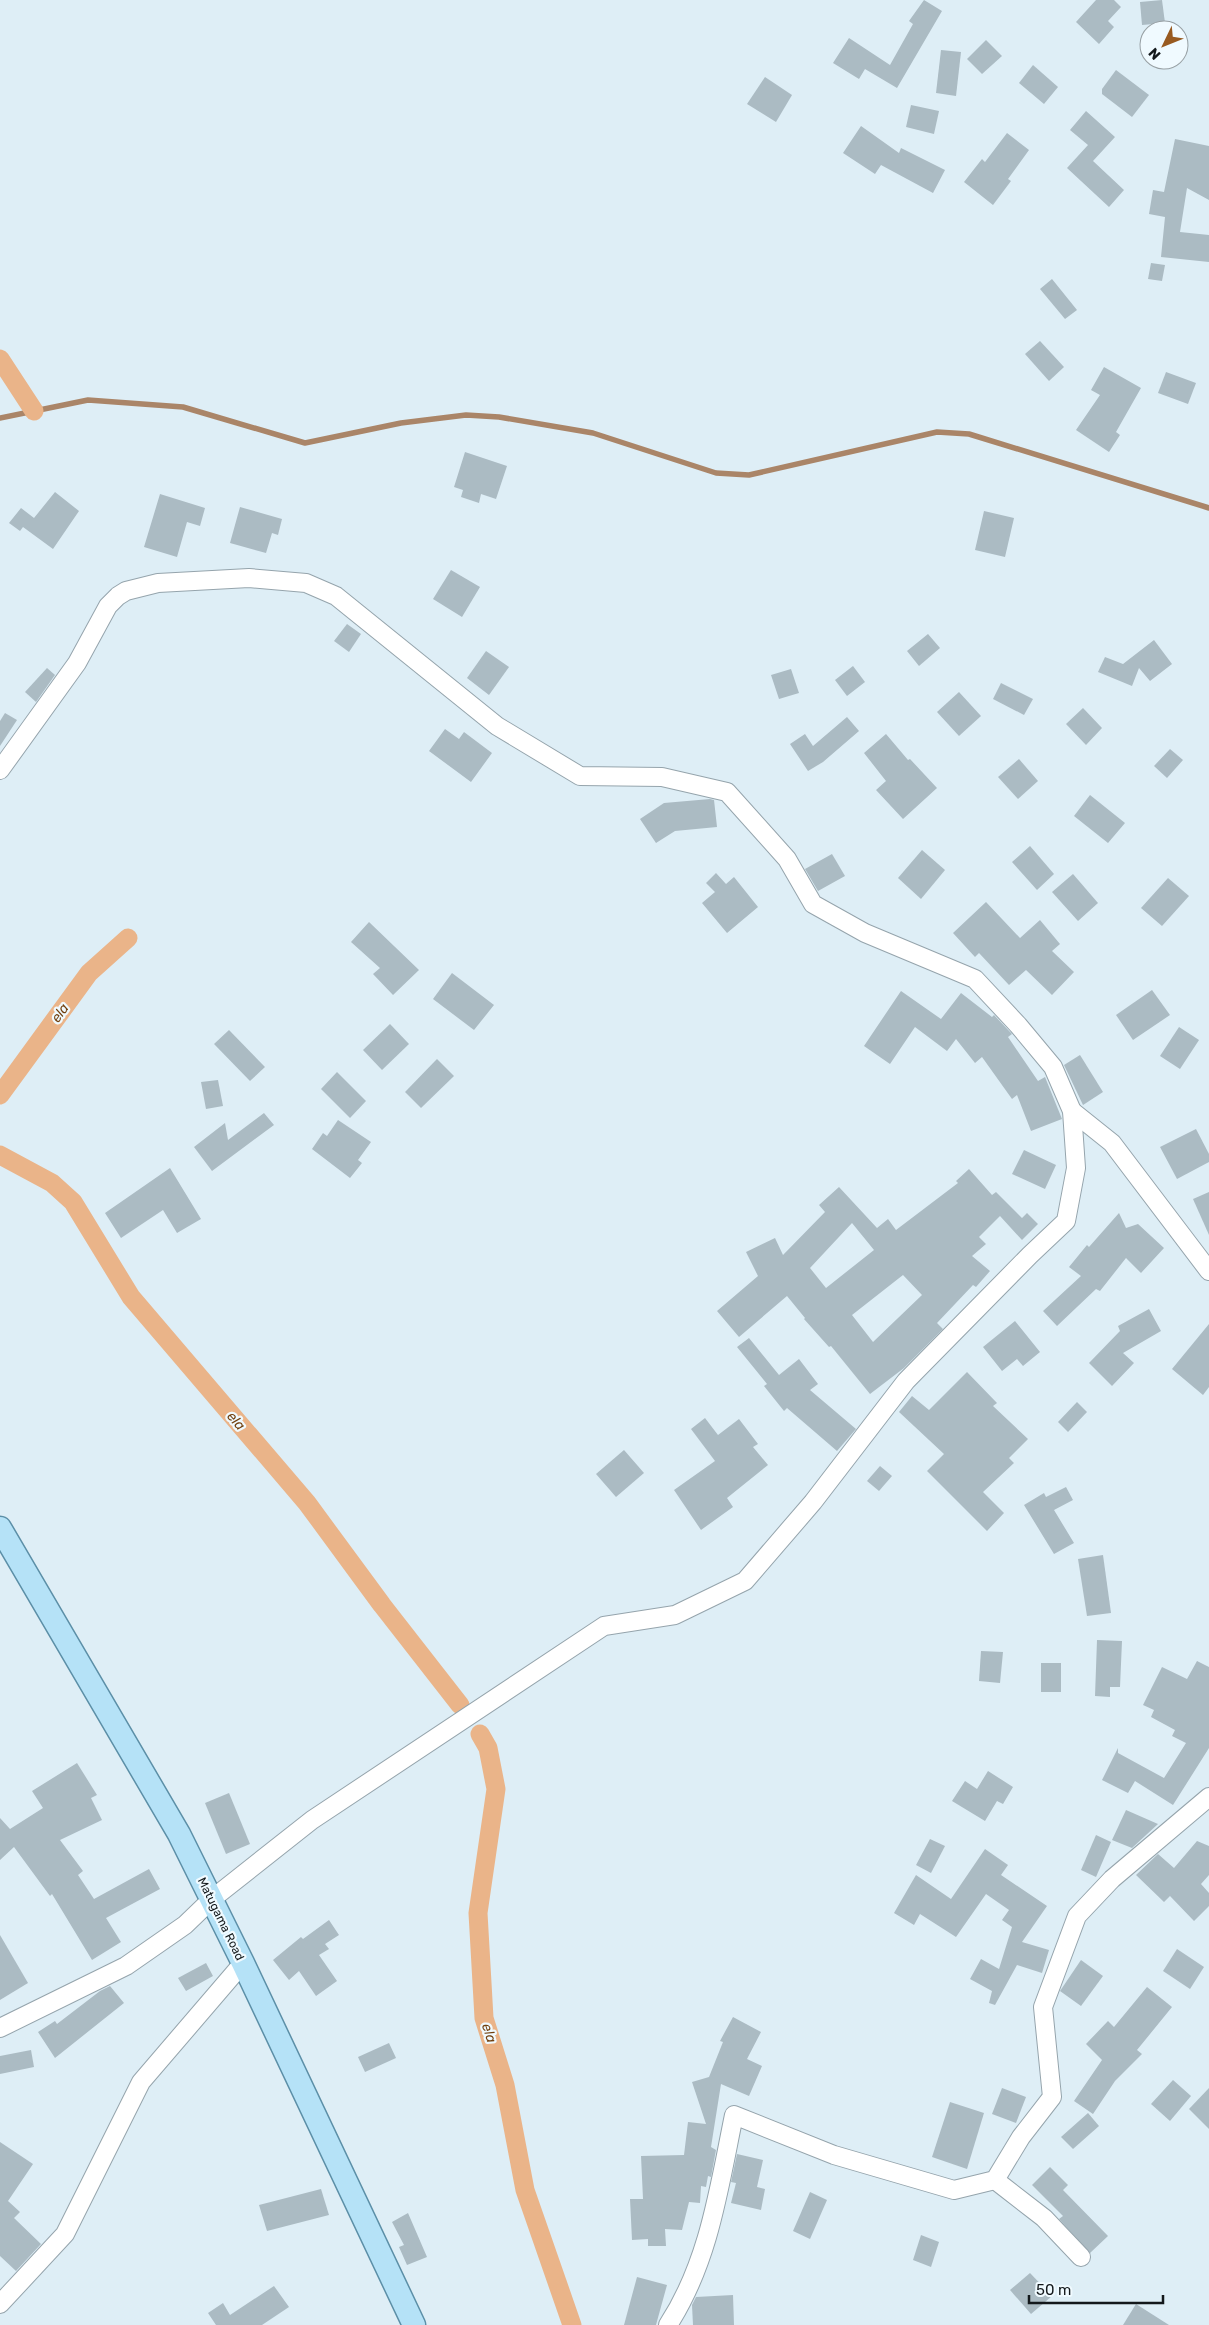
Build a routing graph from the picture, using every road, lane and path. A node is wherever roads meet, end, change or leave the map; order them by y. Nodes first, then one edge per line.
1 (0, 770) edge
2 (1072, 1111) junction
3 (1209, 1271) edge
4 (0, 1528) edge
5 (1209, 1797) edge
6 (212, 1899) junction
7 (243, 1963) junction
8 (0, 2028) edge
9 (995, 2180) junction
10 (1081, 2257) dead end
11 (0, 2304) edge
12 (414, 2325) edge
13 (668, 2325) edge

1 - 2 street
2 - 3 street
2 - 6 street
4 - 6 main road, Matugama Road
5 - 9 street
6 - 7 main road, Matugama Road
6 - 8 street
7 - 11 street
7 - 12 main road, Matugama Road
9 - 10 street
9 - 13 street

